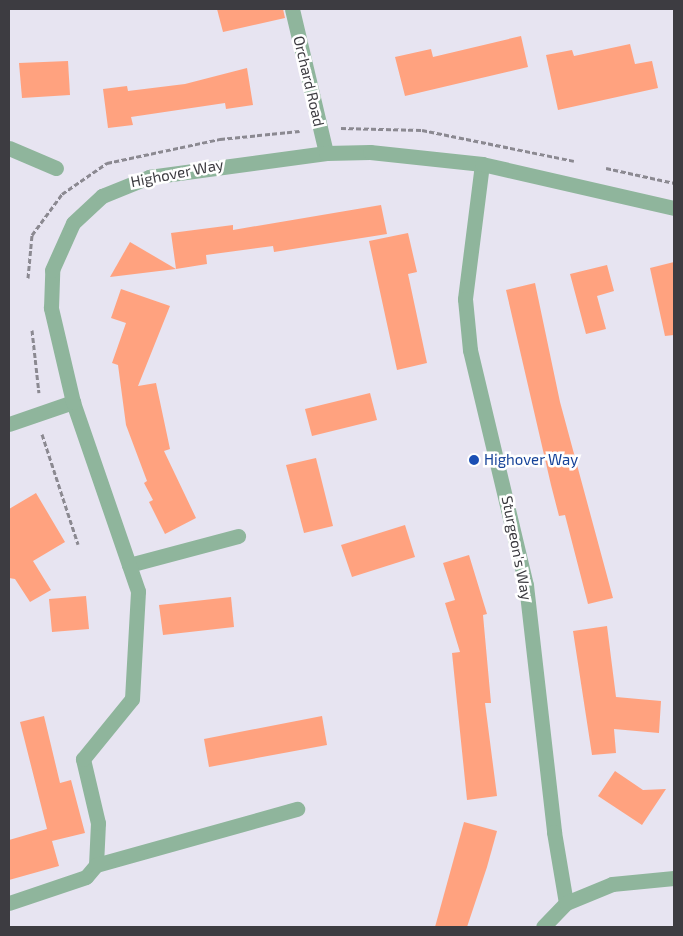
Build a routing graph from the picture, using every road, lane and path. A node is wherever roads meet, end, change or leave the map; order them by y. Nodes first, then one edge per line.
1 (292, 9) edge
2 (321, 130) junction
3 (9, 148) edge
4 (326, 153) junction
5 (578, 162) dead end
6 (482, 164) junction
7 (56, 168) joint
8 (603, 168) dead end
9 (674, 183) edge
10 (72, 186) junction
11 (89, 206) junction
12 (674, 208) edge
13 (29, 288) dead end
14 (32, 325) dead end
15 (73, 402) junction
16 (41, 414) junction
17 (9, 424) edge
18 (238, 536) dead end
19 (78, 544) dead end
20 (129, 565) junction
21 (296, 809) dead end
22 (96, 865) junction
23 (674, 878) edge
24 (566, 902) junction
25 (9, 903) edge
26 (543, 927) edge

1 - 2 street, Orchard Road
2 - 4 street, Orchard Road
2 - 5 path
2 - 10 path
3 - 7 street
4 - 6 street, Highover Way
4 - 11 street, Highover Way
6 - 12 street, Highover Way
6 - 24 street, Sturgeon's Way
7 - 10 path
8 - 9 path
10 - 11 path
10 - 13 path
11 - 15 street, Highover Way
14 - 16 path
15 - 16 street
15 - 20 street, Highover Way
16 - 17 street
16 - 19 path
18 - 20 street
20 - 22 street, Highover Way
21 - 22 street
22 - 25 street
23 - 24 street
24 - 26 street

